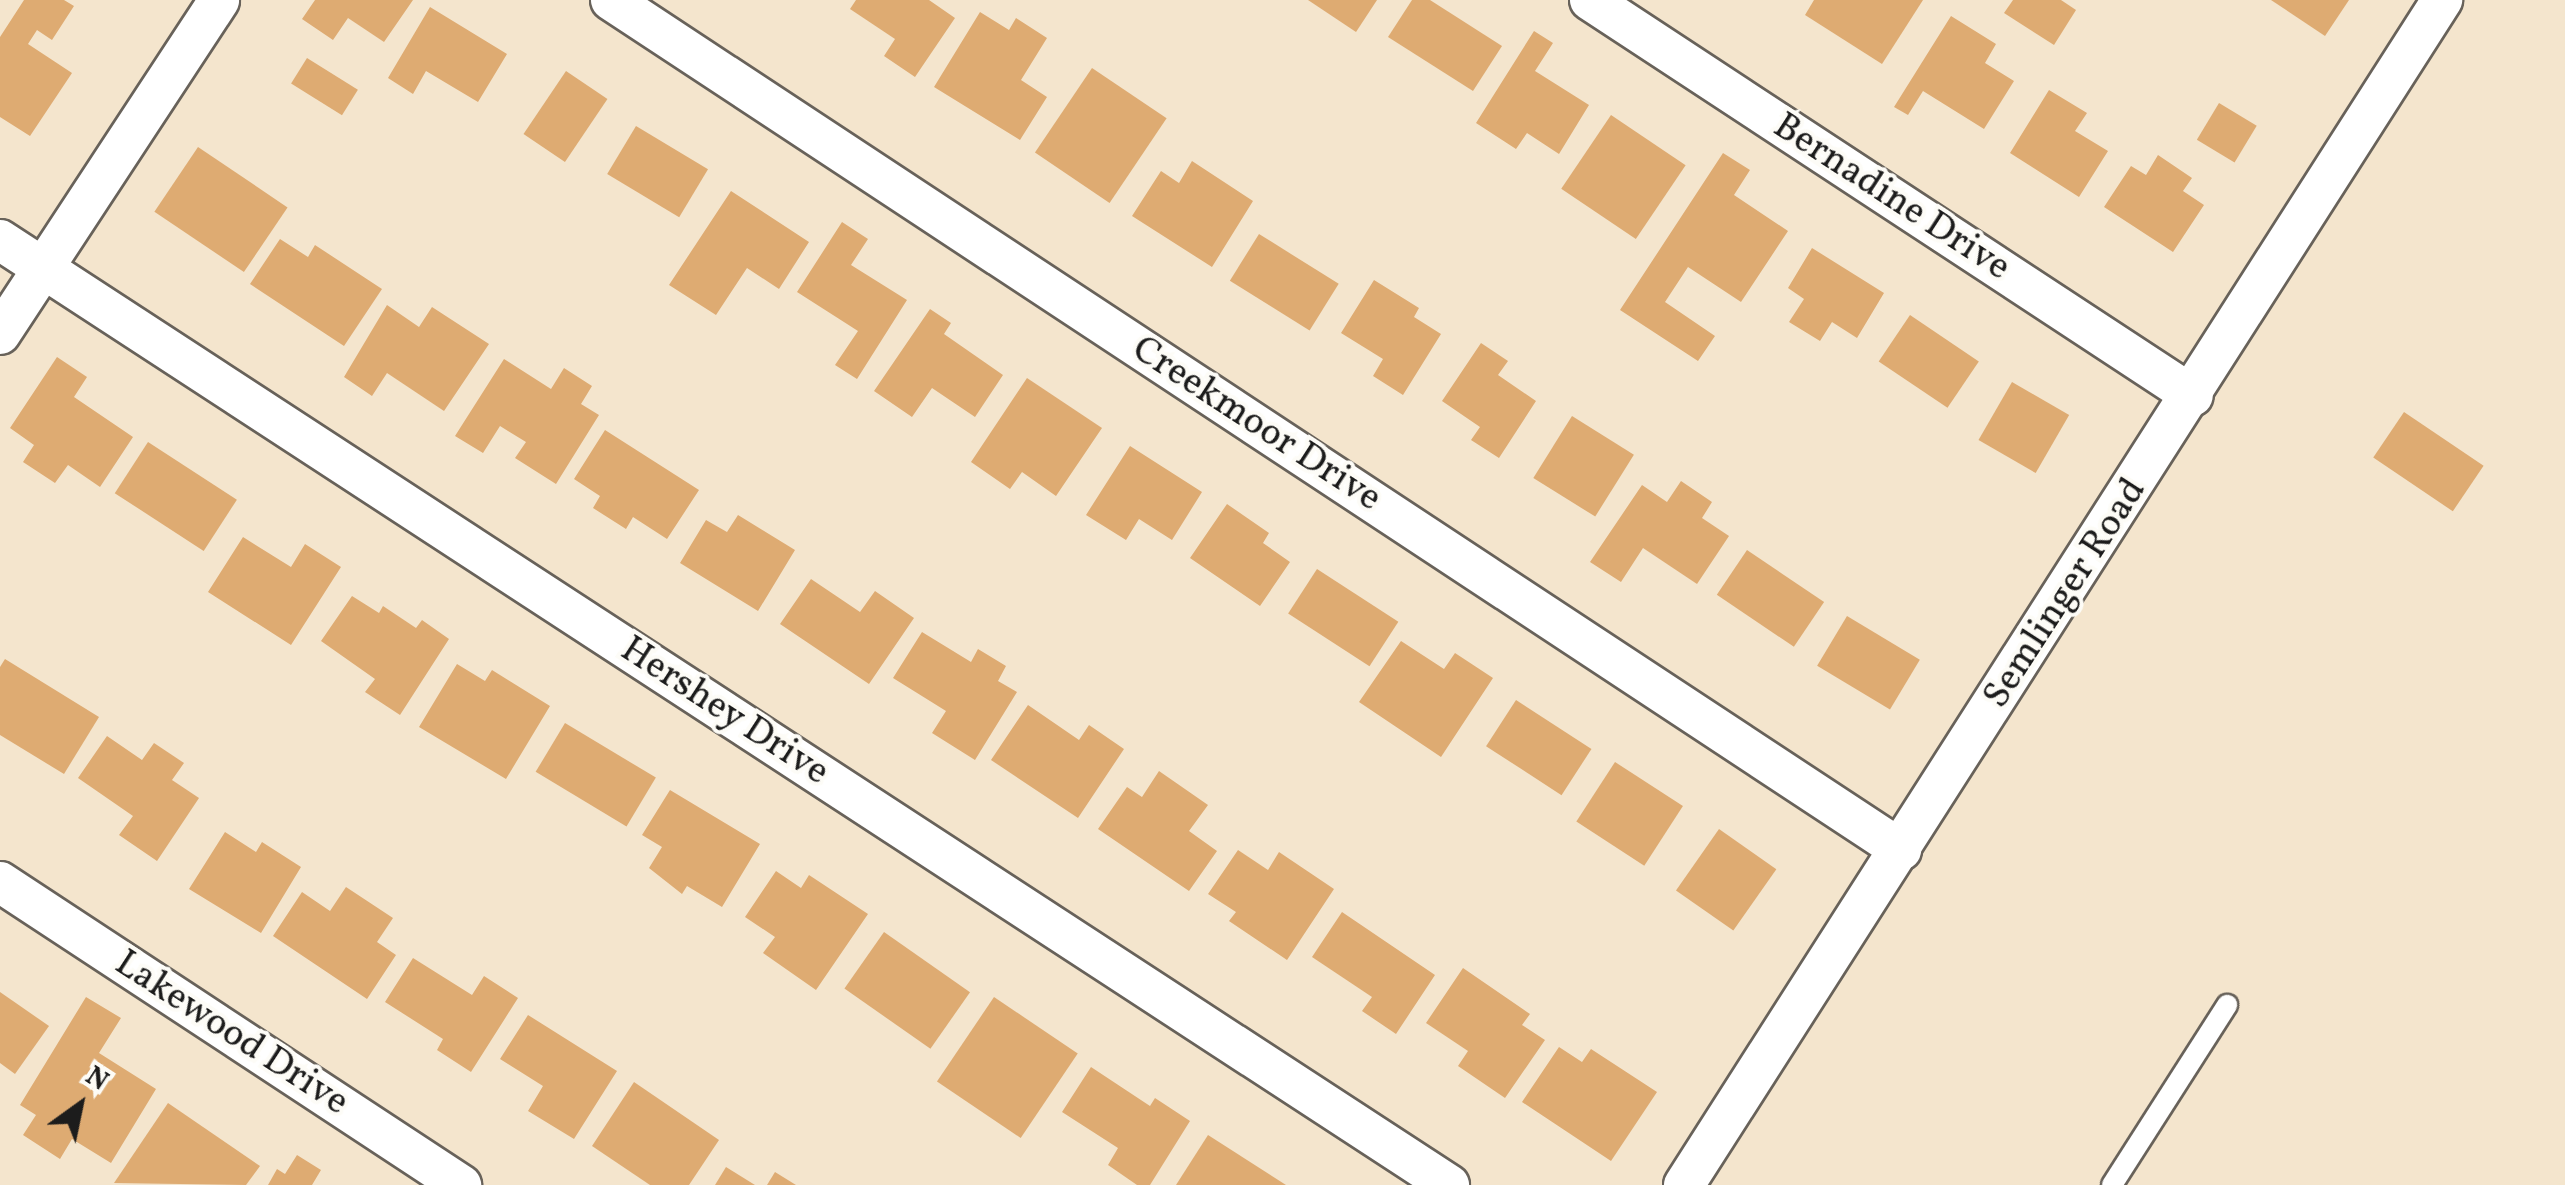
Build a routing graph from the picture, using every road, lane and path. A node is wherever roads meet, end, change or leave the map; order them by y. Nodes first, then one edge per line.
1 (219, 0) edge
2 (611, 0) edge
3 (1590, 0) edge
4 (2442, 0) edge
5 (0, 240) edge
6 (43, 268) junction
7 (0, 334) edge
8 (2193, 396) junction
9 (1901, 850) junction
10 (0, 882) edge
11 (2227, 1005) dead end
12 (461, 1185) edge
13 (1448, 1185) edge
14 (1684, 1185) edge
15 (2112, 1185) edge

1 - 6 street
2 - 9 street, Creekmoor Drive
3 - 8 street, Bernadine Drive
4 - 8 street, Semlinger Road
5 - 6 street, Hershey Drive
6 - 7 street
6 - 13 street, Hershey Drive
8 - 9 street, Semlinger Road
9 - 14 street, Semlinger Road
10 - 12 street, Lakewood Drive
11 - 15 lane

